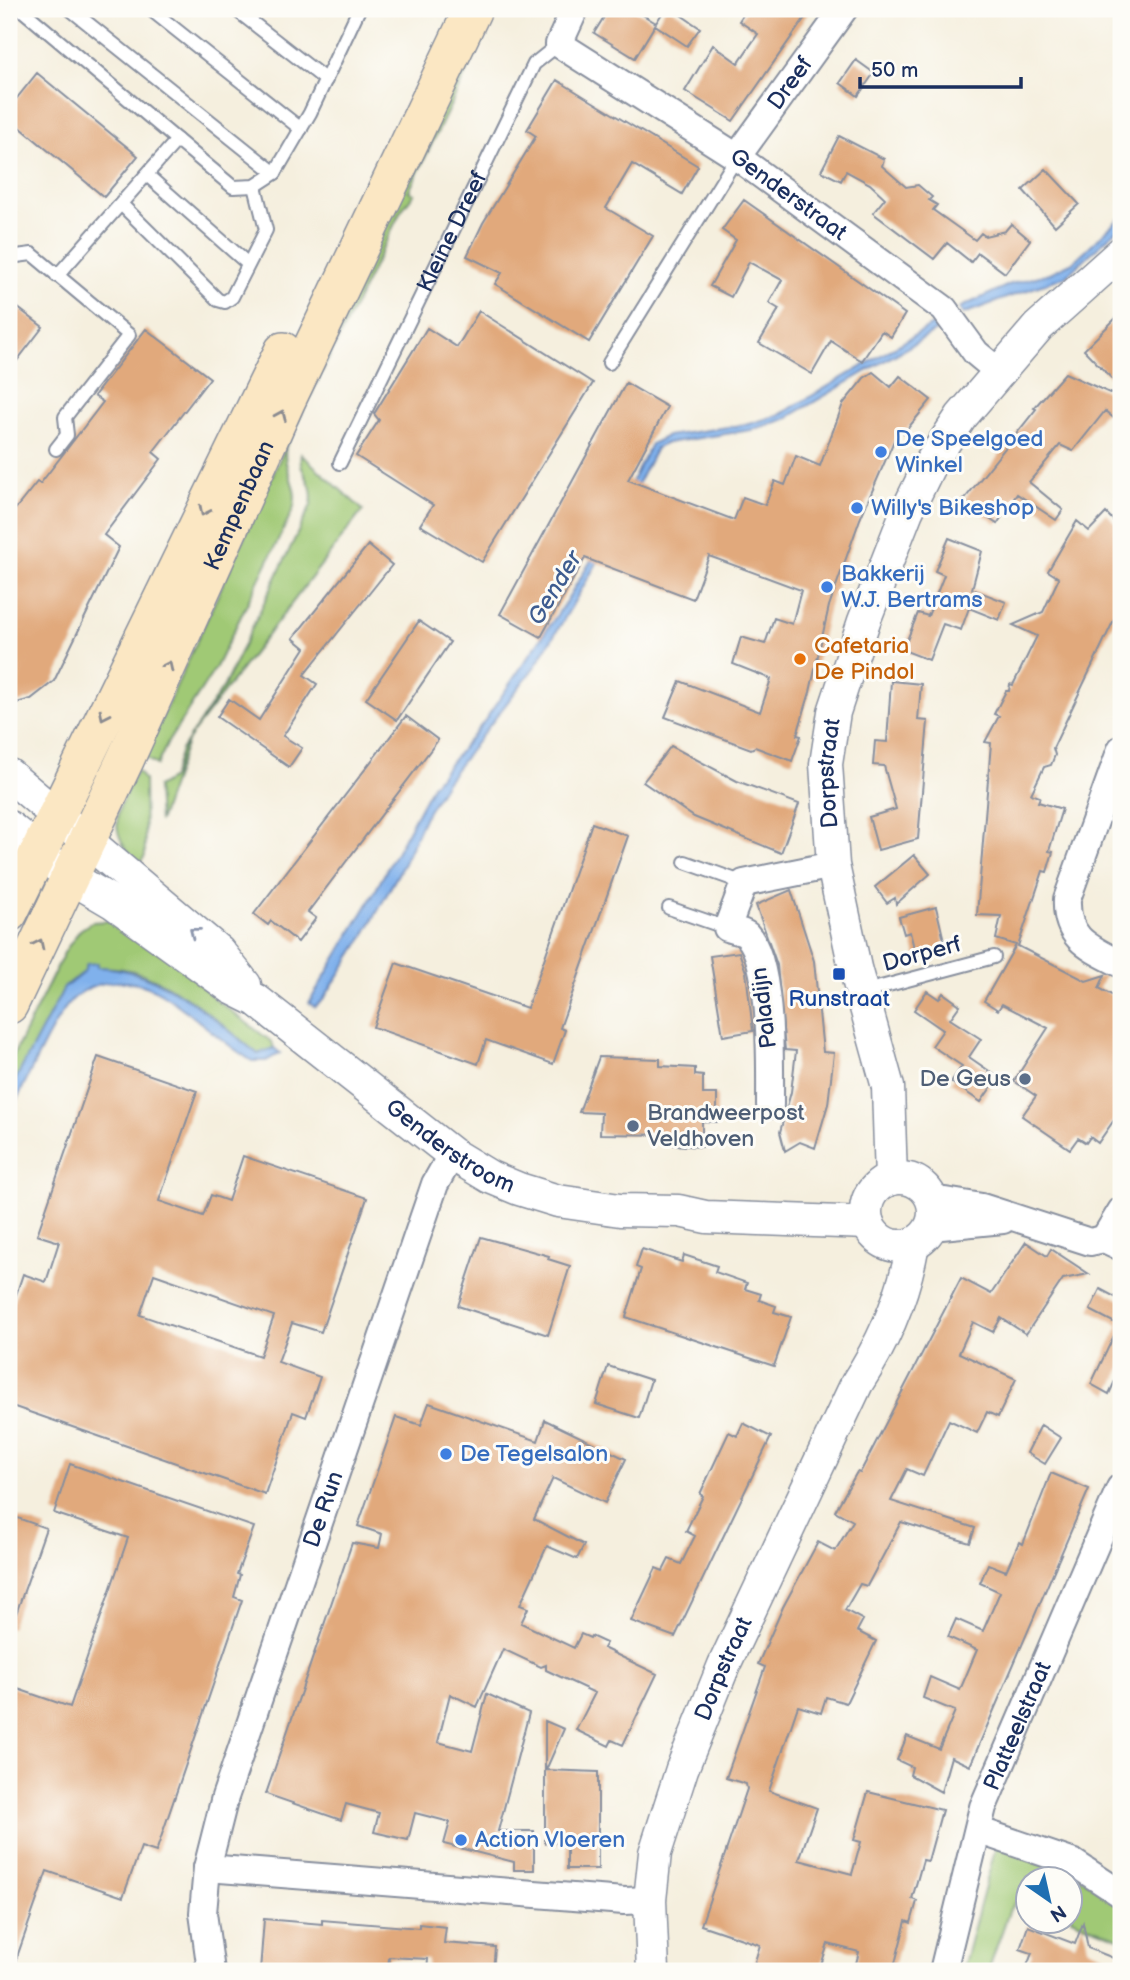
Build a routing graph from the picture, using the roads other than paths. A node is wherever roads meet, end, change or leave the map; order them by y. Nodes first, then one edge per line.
1 (21, 9) edge
2 (70, 9) edge
3 (150, 9) edge
4 (235, 9) edge
5 (359, 9) edge
6 (455, 9) edge
7 (473, 9) edge
8 (575, 9) edge
9 (844, 9) edge
10 (559, 44) junction
11 (326, 80) junction
12 (301, 129) junction
13 (177, 140) junction
14 (737, 157) junction
15 (275, 173) junction
16 (147, 175) junction
17 (255, 186) junction
18 (122, 205) junction
19 (1121, 253) edge
20 (9, 257) edge
21 (248, 264) junction
22 (57, 276) junction
23 (609, 363) dead end
24 (999, 372) junction
25 (56, 449) dead end
26 (340, 463) dead end
27 (1121, 749) edge
28 (9, 775) edge
29 (57, 815) junction
30 (9, 827) edge
31 (88, 839) junction
32 (37, 853) junction
33 (685, 862) dead end
34 (833, 865) junction
35 (70, 877) junction
36 (744, 883) junction
37 (669, 908) dead end
38 (9, 912) edge
39 (727, 928) junction
40 (993, 957) dead end
41 (1121, 964) edge
42 (862, 992) junction
43 (256, 1000) junction
44 (9, 1005) edge
45 (770, 1105) dead end
46 (452, 1154) junction
47 (1121, 1211) edge
48 (901, 1212) junction
49 (1113, 1243) edge
50 (1120, 1488) edge
51 (980, 1831) junction
52 (207, 1868) junction
53 (1121, 1894) edge
54 (650, 1900) junction
55 (211, 1971) edge
56 (653, 1971) edge
57 (943, 1971) edge

1 - 13 lane
2 - 15 lane
3 - 12 lane
4 - 11 lane
5 - 11 lane
6 -> 29 main road, Kempenbaan
31 -> 7 main road, Kempenbaan
8 - 10 street, Kleine Dreef
9 - 14 street, Dreef
10 - 14 street, Genderstraat
10 - 26 lane, Kleine Dreef
11 - 12 lane
12 - 15 lane
13 - 16 lane
13 - 17 lane
14 - 23 lane
14 - 24 street, Genderstraat
15 - 17 lane
16 - 18 lane
16 - 21 lane
17 - 21 lane
18 - 21 lane
18 - 22 lane
19 - 24 street, Dorpstraat
20 - 22 lane
22 - 25 lane
24 - 34 street, Dorpstraat
27 - 41 street
28 - 29 street
29 - 31 street, Genderstroom
29 - 32 main road, Kempenbaan
30 - 32 street
31 - 35 main road, Kempenbaan
43 -> 31 street, Genderstroom
32 - 35 street, Genderstroom
32 - 38 main road, Kempenbaan
33 - 36 lane
34 - 36 street
34 - 42 street, Dorpstraat
35 - 43 street, Genderstroom
44 -> 35 main road, Kempenbaan
36 - 39 street
37 - 39 lane, Paladijn
39 - 45 street, Paladijn
40 - 42 lane, Dorperf
42 - 48 street, Dorpstraat
43 - 46 street, Genderstroom
46 - 48 street, Genderstroom
46 - 52 street, De Run
47 - 49 street
48 - 49 street
48 - 54 street, Dorpstraat
50 - 51 street, Platteelstraat
51 - 53 street
51 - 57 street, Platteelstraat
52 - 54 street
52 - 55 street, De Run
54 - 56 street, Dorpstraat

